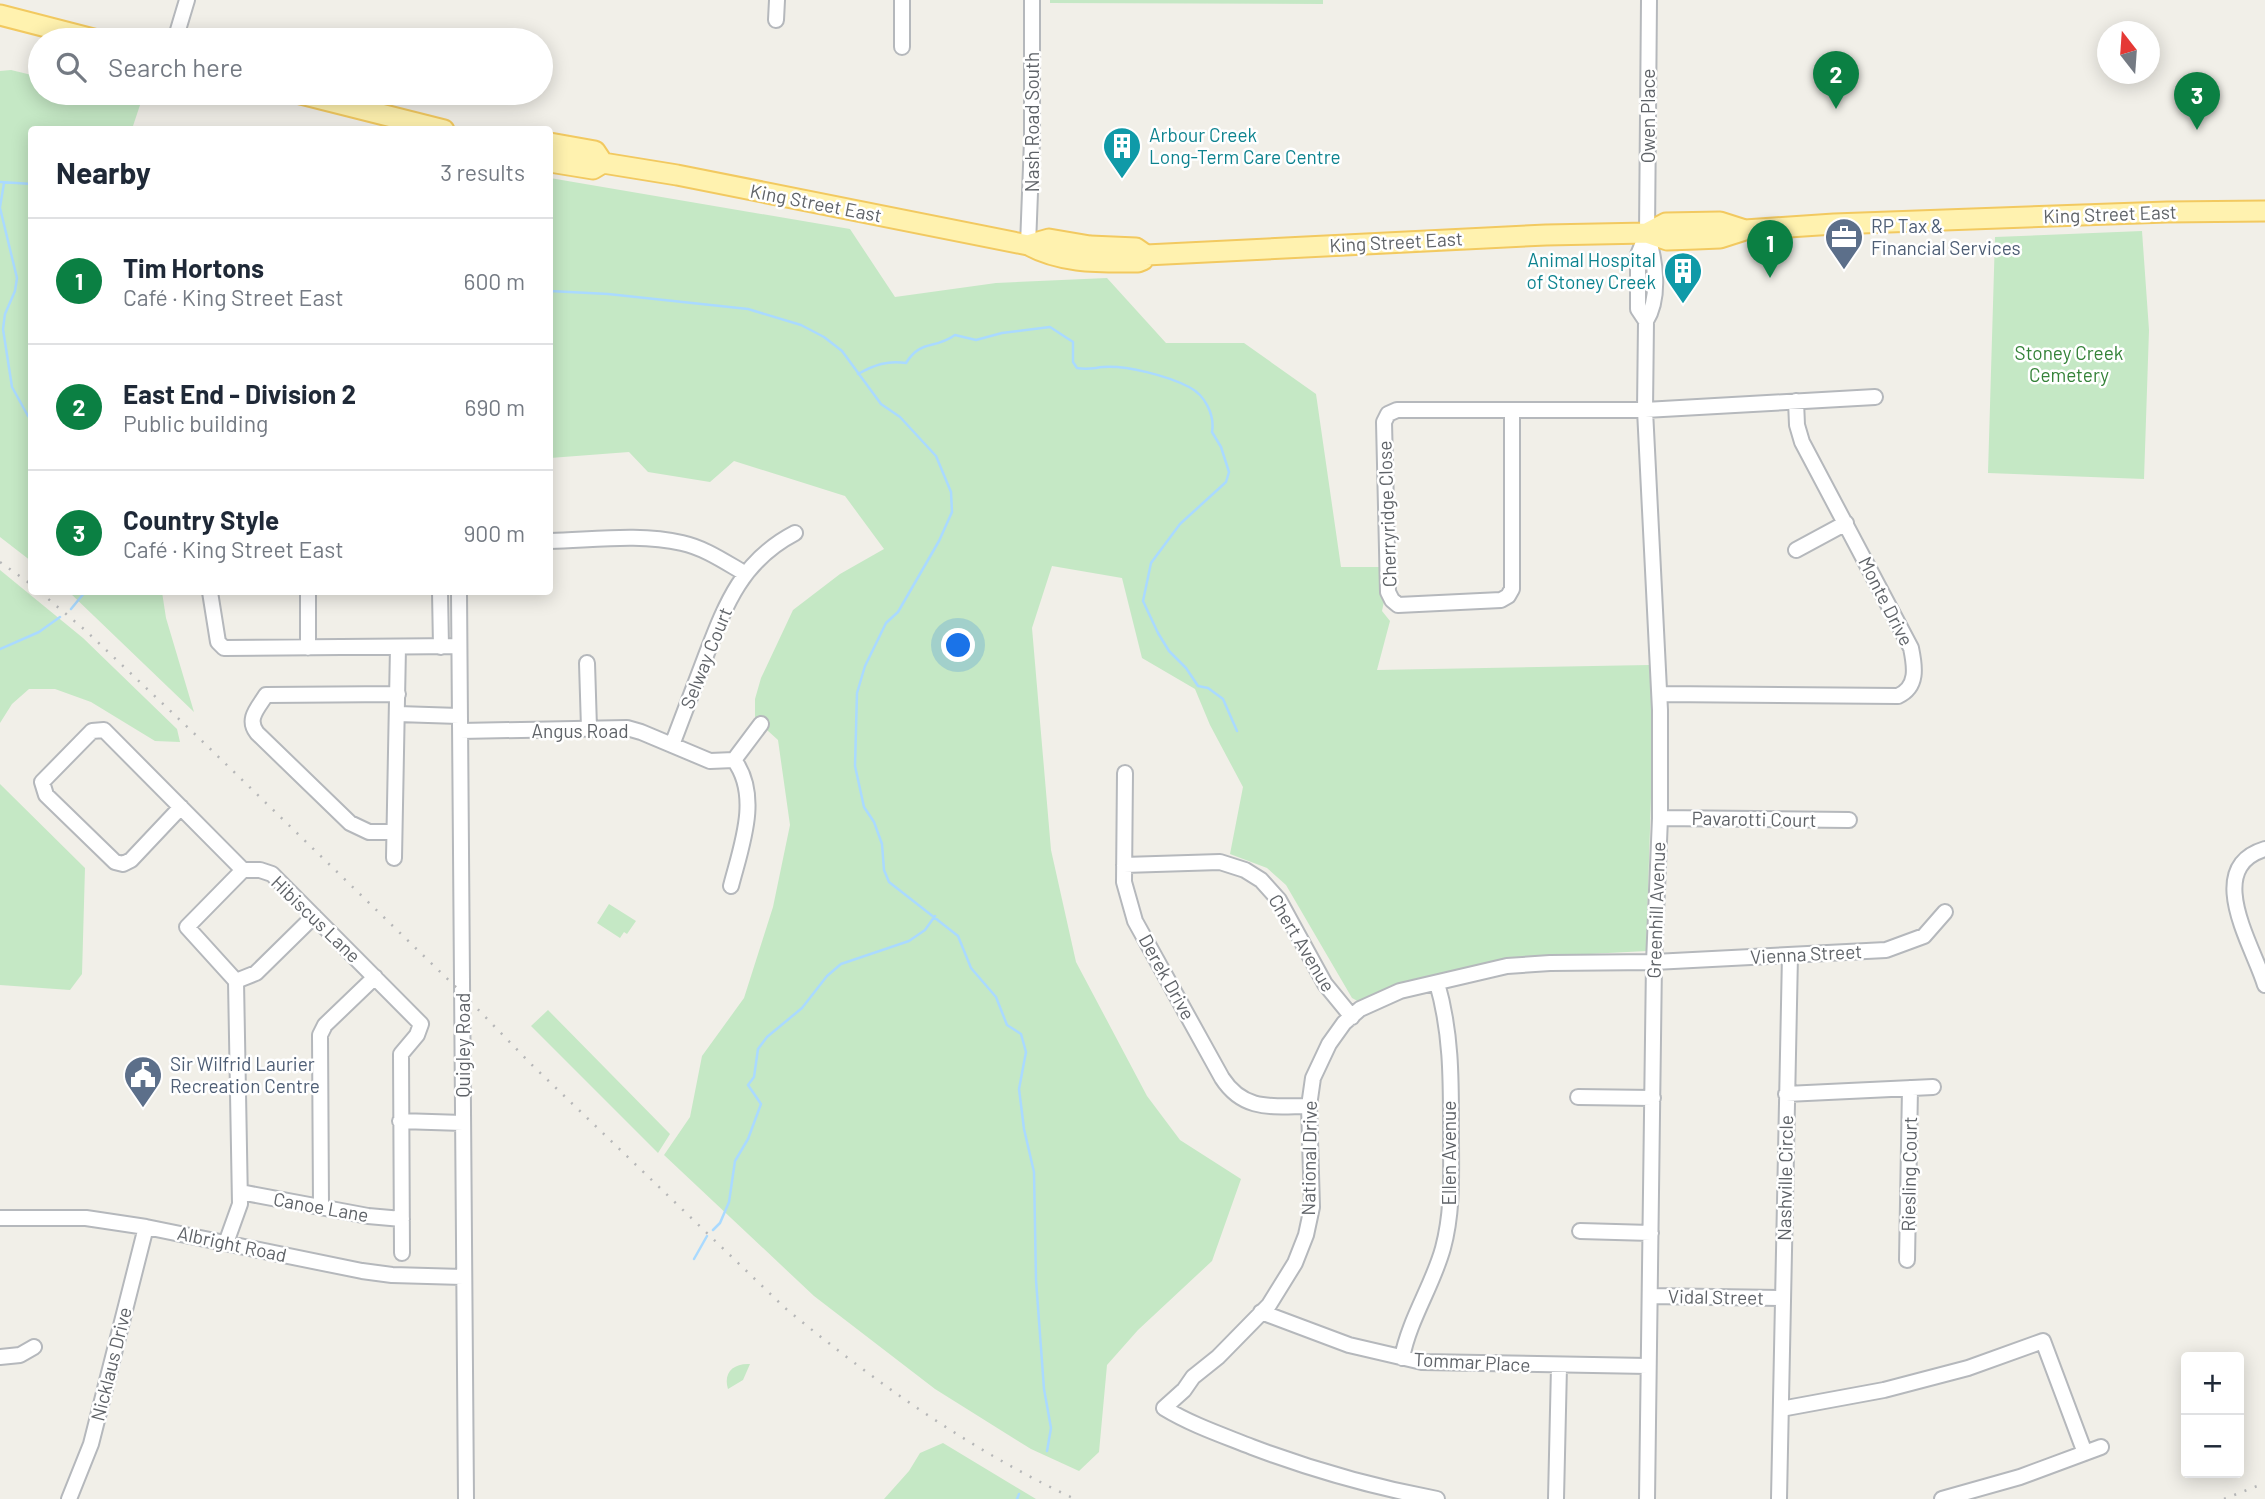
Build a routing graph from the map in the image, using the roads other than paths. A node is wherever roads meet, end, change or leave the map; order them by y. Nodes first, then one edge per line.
1 (187, 0) edge
2 (777, 0) edge
3 (902, 0) edge
4 (1032, 0) edge
5 (1649, 0) edge
6 (0, 15) edge
7 (776, 20) dead end
8 (50, 28) edge
9 (179, 28) edge
10 (902, 47) dead end
11 (345, 105) edge
12 (428, 126) edge
13 (553, 144) edge
14 (553, 162) edge
15 (603, 163) junction
16 (2265, 211) edge
17 (1647, 233) junction
18 (1028, 245) junction
19 (1875, 397) dead end
20 (1797, 401) junction
21 (1513, 410) junction
22 (1645, 410) junction
23 (1846, 523) junction
24 (795, 533) dead end
25 (553, 541) edge
26 (1796, 550) dead end
27 (746, 574) junction
28 (210, 595) edge
29 (309, 595) edge
30 (440, 595) edge
31 (458, 595) edge
32 (458, 646) junction
33 (398, 647) junction
34 (441, 647) junction
35 (308, 648) junction
36 (587, 663) dead end
37 (398, 694) junction
38 (1660, 694) junction
39 (398, 714) junction
40 (460, 723) junction
41 (761, 724) dead end
42 (589, 729) junction
43 (672, 745) junction
44 (734, 760) junction
45 (1125, 773) dead end
46 (181, 807) junction
47 (1660, 818) junction
48 (1849, 820) dead end
49 (394, 832) junction
50 (2265, 849) edge
51 (394, 859) dead end
52 (1124, 865) junction
53 (243, 870) junction
54 (731, 886) dead end
55 (1945, 912) dead end
56 (314, 916) junction
57 (1790, 955) junction
58 (1654, 962) junction
59 (375, 977) junction
60 (236, 981) junction
61 (1437, 983) junction
62 (2265, 985) edge
63 (1352, 1017) junction
64 (1933, 1087) dead end
65 (1910, 1088) junction
66 (1786, 1094) junction
67 (1578, 1097) dead end
68 (1653, 1098) junction
69 (1309, 1106) junction
70 (400, 1121) junction
71 (463, 1123) junction
72 (240, 1192) junction
73 (321, 1207) junction
74 (0, 1218) edge
75 (402, 1219) junction
76 (146, 1227) junction
77 (1580, 1231) dead end
78 (1651, 1233) junction
79 (226, 1243) junction
80 (402, 1253) dead end
81 (1907, 1260) dead end
82 (463, 1277) junction
83 (1650, 1296) junction
84 (1783, 1298) junction
85 (1261, 1312) junction
86 (34, 1347) dead end
87 (0, 1357) edge
88 (1402, 1358) junction
89 (1559, 1366) junction
90 (1648, 1366) junction
91 (1781, 1409) junction
92 (2101, 1447) dead end
93 (2085, 1453) junction
94 (69, 1499) edge
95 (466, 1499) edge
96 (1437, 1499) edge
97 (1556, 1499) edge
98 (1647, 1499) edge
99 (1779, 1499) edge
100 (1942, 1499) edge

1 - 9 street
2 - 7 street
3 - 10 street
4 - 18 street, Nash Road South
5 - 17 street, Owen Place
6 - 8 main road
11 - 12 main road
13 - 15 main road, King Street East
14 - 15 main road, King Street East
15 - 18 main road, King Street East
16 - 17 main road, King Street East
17 - 18 main road, King Street East
17 - 22 street, Greenhill Avenue
19 - 20 street
20 - 22 street
20 - 23 street, Monte Drive
21 - 21 street, Cherryridge Close
21 - 22 street, Cherryridge Close
22 - 38 street, Greenhill Avenue
23 - 26 street
23 - 38 street, Monte Drive
24 - 27 street, Selway Court
25 - 27 street
27 - 43 street, Selway Court
28 - 35 street
29 - 35 street
30 - 34 street
31 - 32 street, Quigley Road
32 - 34 street
32 - 40 street, Quigley Road
33 - 34 street
33 - 35 street
33 - 37 street
36 - 42 street
37 - 39 street
37 - 49 street
38 - 47 street, Greenhill Avenue
39 - 40 street, Angus Road
39 - 49 street
40 - 42 street, Angus Road
40 - 71 street, Quigley Road
41 - 44 street
42 - 43 street, Angus Road
43 - 44 street, Angus Road
44 - 54 street
45 - 52 street, Derek Drive
46 - 46 street
46 - 53 street
47 - 48 street, Pavarotti Court
47 - 58 street, Greenhill Avenue
49 - 51 street
50 - 62 street
52 - 63 street, Chert Avenue
52 - 69 street, Derek Drive
53 - 56 street, Hibiscus Lane
53 - 60 street, Hibiscus Lane
55 - 57 street, Vienna Street
56 - 59 street, Hibiscus Lane
56 - 60 street
57 - 58 street, Vienna Street
57 - 66 street
58 - 61 street, National Drive
58 - 68 street, Greenhill Avenue
59 - 70 street, Hibiscus Lane
59 - 73 street
60 - 72 street
61 - 63 street, National Drive
61 - 88 street, Ellen Avenue
63 - 69 street, National Drive
64 - 65 street, Nashville Circle
65 - 66 street, Nashville Circle
65 - 81 street, Riesling Court
66 - 84 street, Nashville Circle
67 - 68 street
68 - 78 street, Greenhill Avenue
69 - 85 street, National Drive
70 - 71 street
70 - 75 street, Hibiscus Lane
71 - 82 street, Quigley Road
72 - 73 street, Canoe Lane
72 - 79 street
73 - 75 street, Canoe Lane
74 - 76 street, Albright Road
75 - 80 street, Hibiscus Lane
76 - 79 street, Albright Road
76 - 94 street, Nicklaus Drive
77 - 78 street
78 - 83 street, Greenhill Avenue
79 - 82 street, Albright Road
82 - 95 street, Quigley Road
83 - 84 street, Vidal Street
83 - 90 street, Greenhill Avenue
84 - 91 street, Nashville Circle
85 - 88 street, Tommar Place
85 - 96 street, National Drive
86 - 87 street
88 - 89 street, Tommar Place
89 - 90 street, Tommar Place
89 - 97 street
90 - 98 street, Greenhill Avenue
91 - 93 street
91 - 99 street, Nashville Circle
92 - 93 street
93 - 100 street

